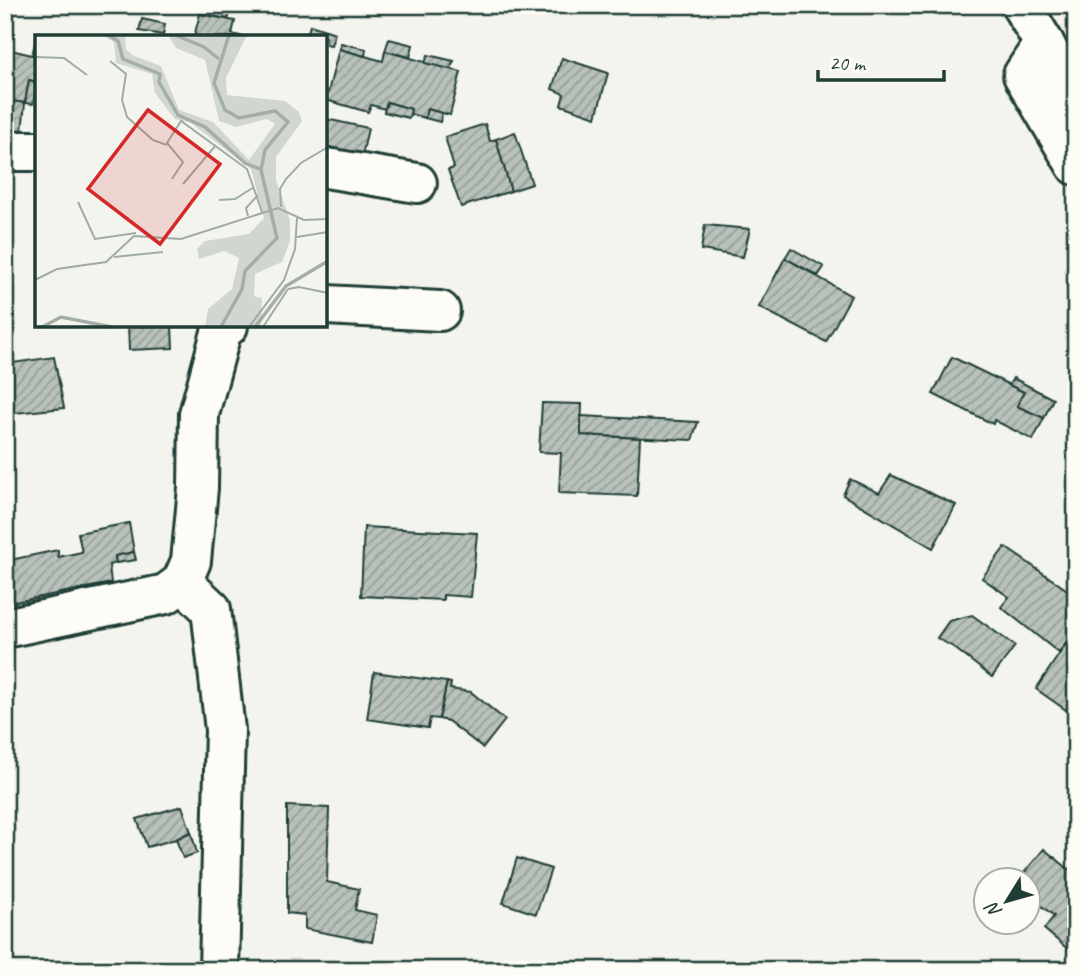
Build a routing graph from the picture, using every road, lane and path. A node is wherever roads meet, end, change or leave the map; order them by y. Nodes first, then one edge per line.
1 (1021, 5) edge
2 (1044, 43) junction
3 (1076, 103) edge
4 (5, 151) edge
5 (35, 151) edge
6 (1076, 165) edge
7 (327, 168) edge
8 (417, 183) dead end
9 (327, 305) edge
10 (440, 311) dead end
11 (226, 327) edge
12 (182, 583) junction
13 (5, 628) edge
14 (219, 970) edge

1 - 2 street
2 - 3 street
2 - 6 street
4 - 5 street
7 - 8 street
9 - 10 street
11 - 12 street
12 - 13 street
12 - 14 street

